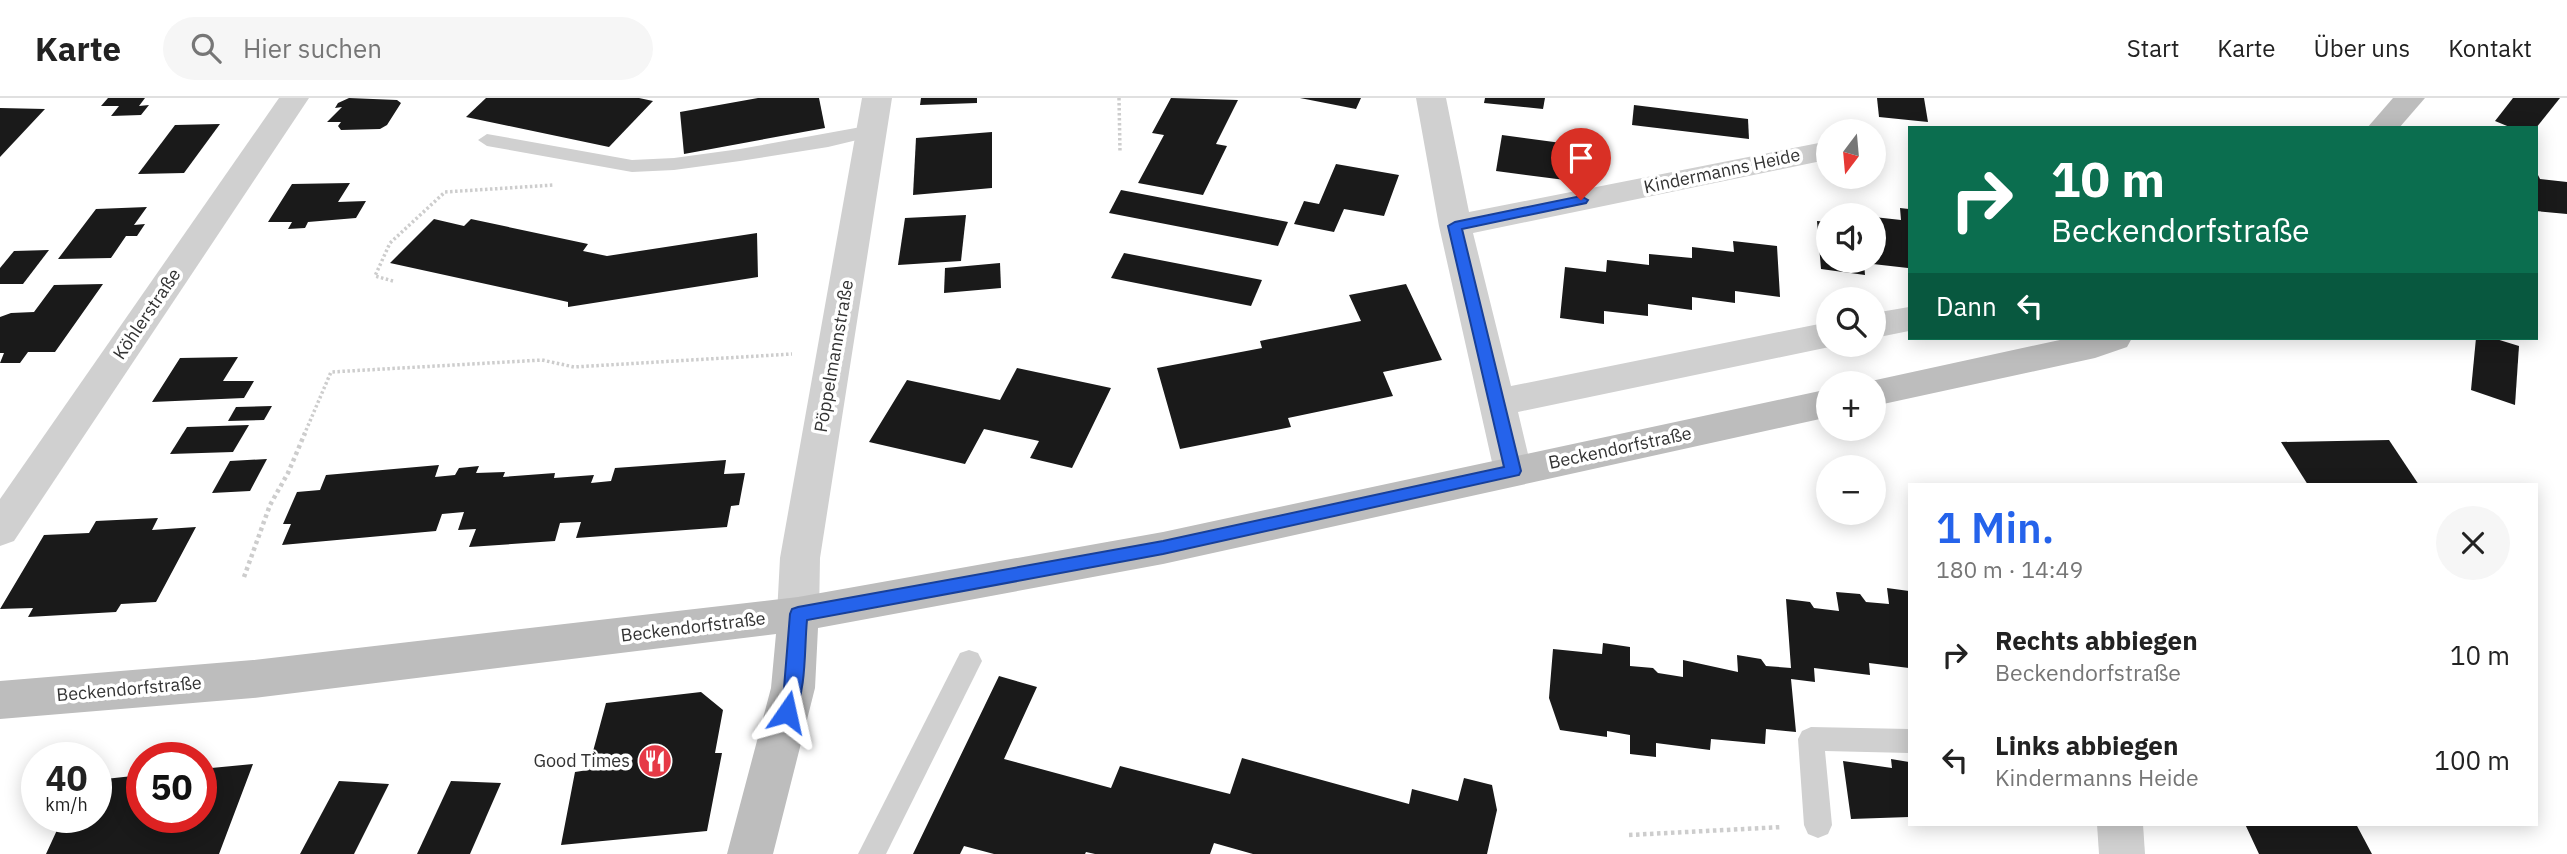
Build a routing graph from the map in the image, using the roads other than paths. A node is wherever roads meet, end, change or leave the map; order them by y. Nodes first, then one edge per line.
1 (294, 98) edge
2 (1430, 98) edge
3 (2410, 98) edge
4 (874, 114) edge
5 (2384, 126) edge
6 (487, 140) dead end
7 (1816, 152) edge
8 (1455, 226) junction
9 (1908, 319) edge
10 (1886, 324) edge
11 (1816, 338) edge
12 (2108, 340) edge
13 (1886, 390) edge
14 (1497, 402) junction
15 (1816, 405) edge
16 (1513, 471) junction
17 (0, 530) edge
18 (798, 614) junction
19 (969, 661) dead end
20 (0, 700) edge
21 (1908, 741) edge
22 (1818, 825) road end
23 (2120, 826) edge
24 (750, 854) edge
25 (872, 854) edge
26 (2122, 854) edge

1 - 17 street, Köhlerstraße
2 - 8 street
3 - 5 street
4 - 6 lane
4 - 18 street, Pöppelmannstraße
7 - 8 street, Kindermanns Heide
8 - 14 street
9 - 10 street
11 - 14 street
12 - 13 street
14 - 16 street
15 - 16 street, Beckendorfstraße
16 - 18 street, Beckendorfstraße
18 - 20 street, Beckendorfstraße
18 - 24 street
19 - 25 lane
21 - 22 lane
23 - 26 street

